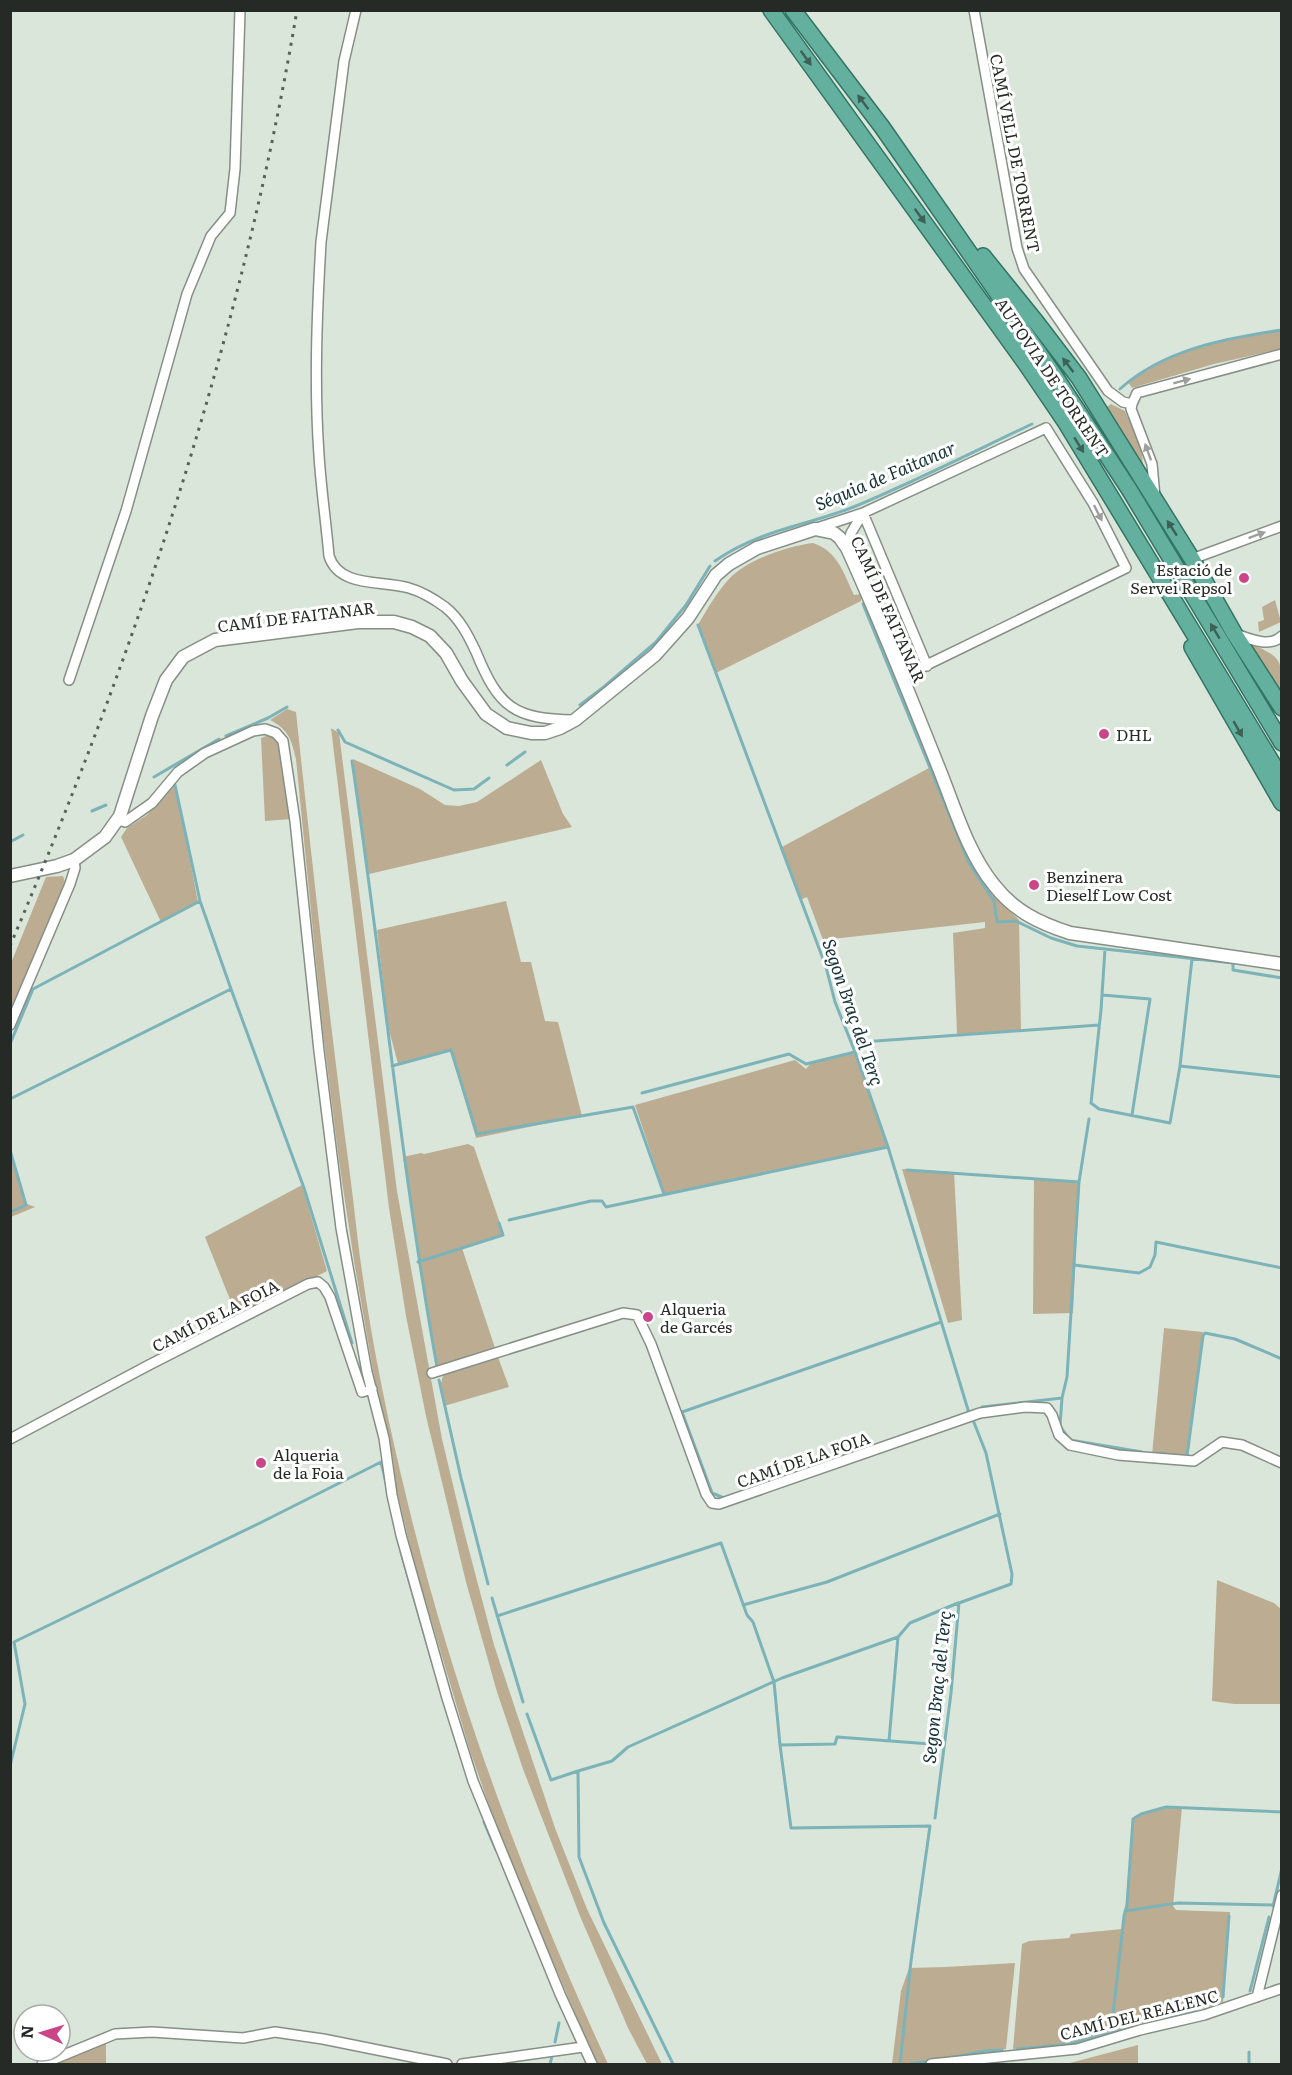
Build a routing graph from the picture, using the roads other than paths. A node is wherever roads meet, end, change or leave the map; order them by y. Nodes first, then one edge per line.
1 (240, 10) edge
2 (356, 10) edge
3 (771, 10) edge
4 (793, 10) edge
5 (974, 10) edge
6 (882, 127) junction
7 (1281, 354) edge
8 (1132, 404) junction
9 (1156, 503) junction
10 (1120, 512) junction
11 (863, 513) junction
12 (1281, 526) edge
13 (815, 529) junction
14 (847, 548) junction
15 (1192, 559) junction
16 (1234, 633) junction
17 (1280, 641) edge
18 (927, 666) junction
19 (902, 676) junction
20 (69, 680) dead end
21 (1281, 708) edge
22 (575, 720) junction
23 (1281, 743) edge
24 (1281, 779) edge
25 (1281, 803) edge
26 (117, 820) junction
27 (74, 860) junction
28 (10, 876) edge
29 (1281, 964) edge
30 (10, 1025) edge
31 (432, 1373) dead end
32 (372, 1389) junction
33 (10, 1439) edge
34 (1281, 1463) edge
35 (1281, 1895) edge
36 (1280, 1989) dead end
37 (1257, 1997) junction
38 (583, 2047) junction
39 (42, 2064) edge
40 (447, 2064) edge
41 (462, 2064) edge
42 (592, 2064) edge
43 (931, 2064) edge

1 - 20 street
2 - 22 street
3 -> 10 highway, AUTOVIA DE TORRENT
6 -> 4 highway, AUTOVIA DE TORRENT
5 - 8 street, CAMÍ VELL DE TORRENT
9 -> 6 highway
23 -> 6 highway, AUTOVIA DE TORRENT
8 -> 7 street
9 -> 8 street
15 -> 9 highway
10 - 24 highway, AUTOVIA DE TORRENT
10 -> 25 highway
11 - 13 street
11 - 14 street
11 - 18 street, CAMÍ DE FAITANAR
11 -> 18 street
15 -> 12 street
13 - 14 street, CAMÍ DE FAITANAR
13 - 22 street, CAMÍ DE FAITANAR
14 - 19 street, CAMÍ DE FAITANAR
15 - 16 highway
16 - 17 street
16 - 21 highway
18 - 19 street
19 - 29 street, CAMÍ DE FAITANAR
22 - 26 street, CAMÍ DE FAITANAR
26 - 27 street, CAMÍ DE FAITANAR
26 - 32 street
27 - 28 street, CAMÍ DE FAITANAR
27 - 30 street
31 - 34 street, CAMÍ DE LA FOIA
32 - 33 street, CAMÍ DE LA FOIA
32 - 38 street
35 - 37 street
36 - 37 street, CAMÍ DEL REALENC
37 - 43 street, CAMÍ DEL REALENC
38 - 41 street
38 - 42 street
39 - 40 street

